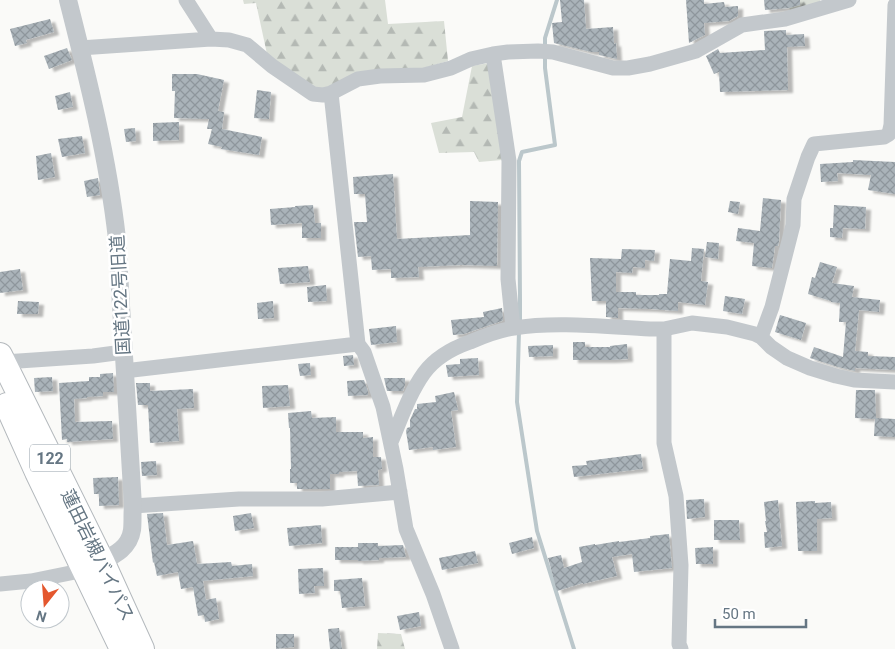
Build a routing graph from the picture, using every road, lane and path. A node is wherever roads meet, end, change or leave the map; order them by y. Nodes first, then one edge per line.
1 (68, 0) edge
2 (186, 0) edge
3 (849, 0) edge
4 (895, 5) edge
5 (211, 39) junction
6 (80, 48) junction
7 (493, 54) junction
8 (331, 92) junction
9 (512, 328) junction
10 (664, 329) junction
11 (761, 337) junction
12 (358, 344) junction
13 (123, 352) junction
14 (2, 358) edge
15 (124, 371) junction
16 (895, 382) edge
17 (0, 390) edge
18 (391, 442) junction
19 (400, 492) junction
20 (133, 506) junction
21 (93, 566) junction
22 (0, 584) edge
23 (122, 649) edge
24 (142, 649) edge
25 (452, 649) edge
26 (681, 649) edge

1 - 6 street, 国道122号旧道
2 - 5 street
3 - 7 street
4 - 11 street
5 - 6 street
5 - 8 street
6 - 13 street, 国道122号旧道
7 - 8 street
7 - 9 street
8 - 12 street
9 - 10 street
9 - 18 street
10 - 11 street
10 - 26 street
11 - 16 street
12 - 15 street
12 - 18 street
13 - 14 street
13 - 15 street, 国道122号旧道
14 - 21 highway, 蓮田岩槻バイパス / 122
15 - 20 street, 国道122号旧道
17 - 21 highway, 蓮田岩槻バイパス / 122
18 - 19 street
19 - 20 street
19 - 25 street
20 - 21 street, 国道122号旧道
21 - 22 street
21 - 23 highway, 蓮田岩槻バイパス / 122
21 - 24 highway, 蓮田岩槻バイパス / 122

